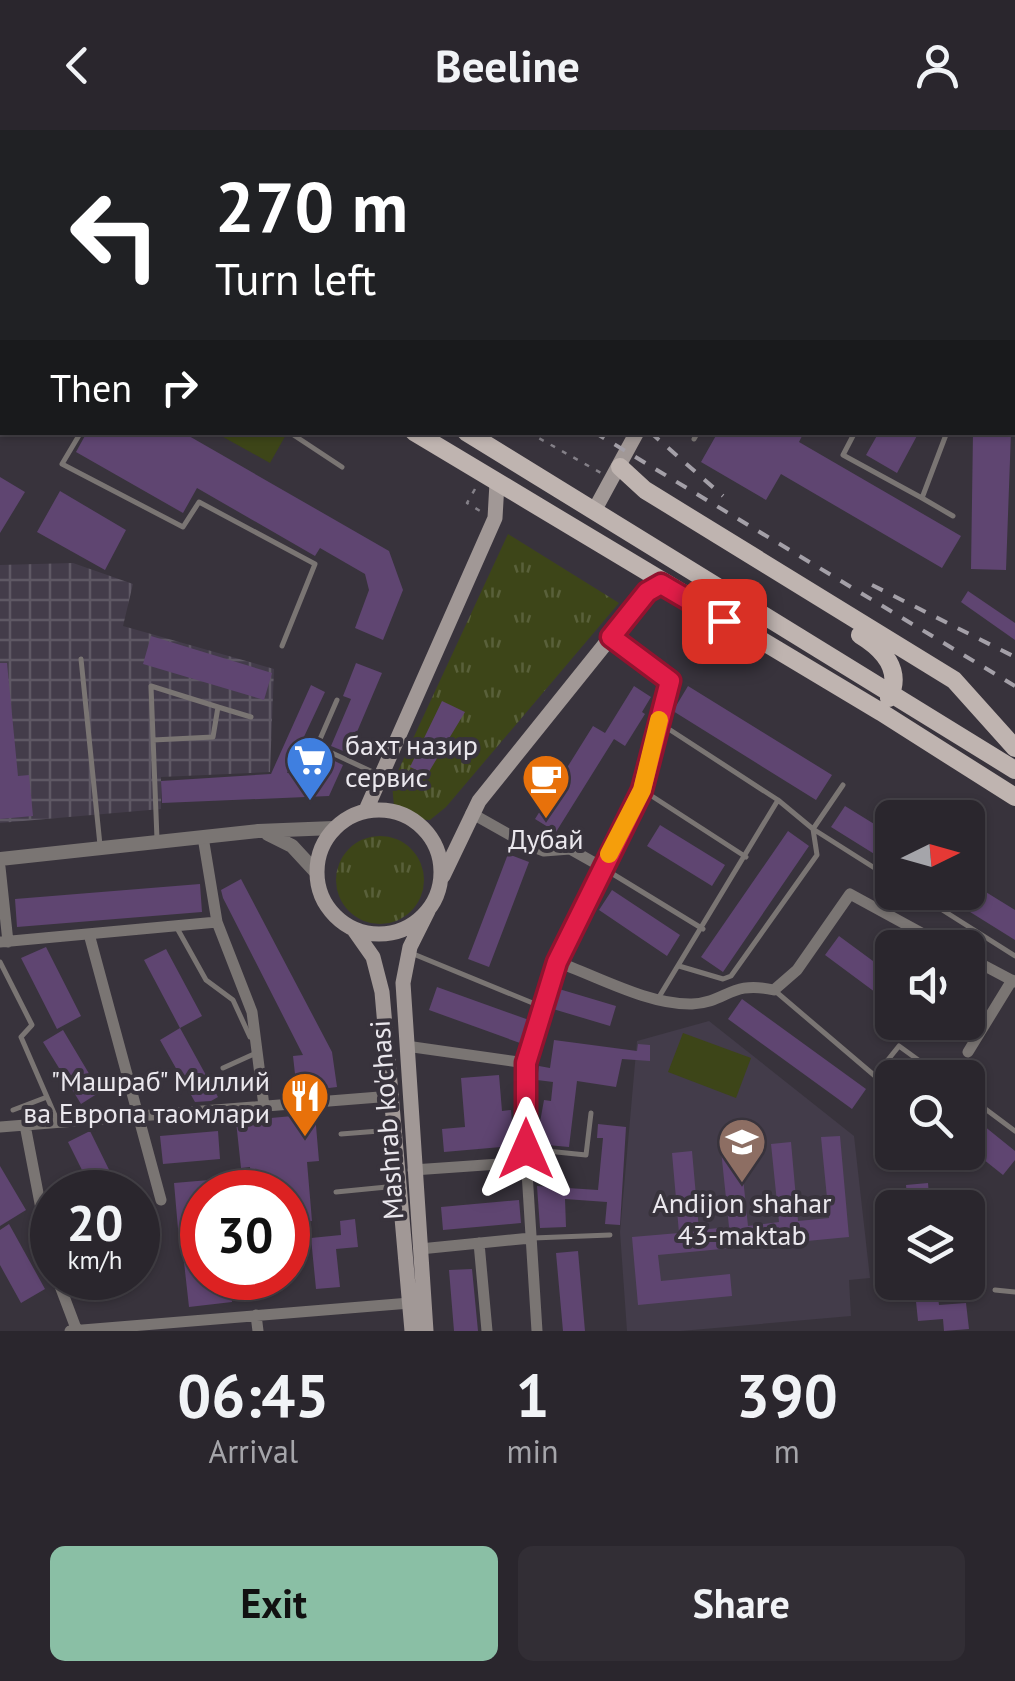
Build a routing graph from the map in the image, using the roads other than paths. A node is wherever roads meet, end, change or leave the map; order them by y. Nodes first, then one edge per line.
1 (78, 435) edge
2 (294, 435) edge
3 (419, 435) edge
4 (471, 435) edge
5 (635, 435) edge
6 (853, 435) edge
7 (946, 435) edge
8 (342, 467) dead end
9 (616, 473) junction
10 (490, 479) junction
11 (922, 498) junction
12 (594, 511) junction
13 (953, 516) dead end
14 (661, 584) junction
15 (611, 637) junction
16 (282, 646) dead end
17 (82, 658) dead end
18 (893, 691) junction
19 (337, 700) dead end
20 (218, 707) junction
21 (882, 712) junction
22 (252, 717) dead end
23 (659, 723) junction
24 (153, 740) junction
25 (1015, 748) edge
26 (1015, 770) edge
27 (382, 776) junction
28 (843, 786) dead end
29 (642, 790) junction
30 (1015, 798) edge
31 (778, 800) junction
32 (366, 810) junction
33 (471, 813) junction
34 (334, 828) junction
35 (813, 829) junction
36 (258, 831) junction
37 (202, 837) junction
38 (157, 842) junction
39 (100, 848) junction
40 (746, 857) junction
41 (0, 859) edge
42 (0, 867) edge
43 (602, 867) junction
44 (875, 868) edge
45 (316, 872) junction
46 (440, 884) junction
47 (942, 910) edge
48 (428, 911) junction
49 (216, 922) junction
50 (176, 926) junction
51 (703, 928) junction
52 (354, 930) junction
53 (916, 930) edge
54 (90, 934) junction
55 (4, 942) edge
56 (408, 952) junction
57 (1015, 956) edge
58 (0, 962) edge
59 (557, 962) junction
60 (678, 966) junction
61 (985, 967) edge
62 (1013, 981) edge
63 (774, 990) junction
64 (658, 998) junction
65 (544, 1008) junction
66 (406, 1046) junction
67 (968, 1052) dead end
68 (258, 1053) junction
69 (888, 1060) edge
70 (918, 1060) edge
71 (526, 1063) junction
72 (222, 1068) dead end
73 (875, 1076) edge
74 (392, 1096) junction
75 (47, 1097) junction
76 (264, 1106) junction
77 (985, 1109) edge
78 (13, 1110) dead end
79 (591, 1114) dead end
80 (137, 1116) junction
81 (58, 1122) junction
82 (25, 1124) junction
83 (0, 1126) edge
84 (395, 1130) junction
85 (1015, 1131) edge
86 (341, 1134) dead end
87 (527, 1156) junction
88 (34, 1170) edge
89 (413, 1170) junction
90 (400, 1186) junction
91 (336, 1192) dead end
92 (161, 1200) dead end
93 (610, 1235) dead end
94 (531, 1238) junction
95 (479, 1243) junction
96 (420, 1249) junction
97 (995, 1290) dead end
98 (1015, 1292) edge
99 (66, 1300) edge
100 (410, 1303) junction
101 (256, 1315) junction
102 (70, 1331) edge
103 (78, 1331) edge
104 (258, 1331) edge
105 (412, 1331) edge
106 (426, 1331) edge
107 (488, 1331) edge
108 (537, 1331) edge

1 - 16 lane
2 - 8 lane
3 - 10 main road
4 - 12 main road
5 - 9 main road
6 - 11 lane
7 - 11 lane
9 - 12 main road
9 - 18 main road
9 - 25 main road
10 - 14 main road
10 - 27 main road
11 - 13 lane
12 - 18 main road
14 - 15 main road, Mashrab ko'chasi
14 - 21 main road
15 - 23 street
15 - 33 main road, Mashrab ko'chasi
17 - 39 lane
18 - 21 main road
18 - 26 main road
19 - 27 lane
20 - 22 lane
20 - 24 lane
20 - 24 lane
21 - 30 main road
23 - 29 street
23 - 31 lane
24 - 38 lane
27 - 32 main road
28 - 35 lane
29 - 40 lane
29 - 43 street
31 - 35 lane
31 - 40 lane
32 - 34 main road
32 - 46 main road
33 - 43 street
33 - 46 main road, Mashrab ko'chasi
34 - 36 street
34 - 45 main road
35 - 44 lane
35 - 60 lane
36 - 37 street
36 - 45 street
37 - 38 street
37 - 49 street
38 - 39 street
39 - 41 street
40 - 51 lane
42 - 55 street
43 - 51 lane
43 - 59 street
45 - 52 main road, Mashrab ko'chasi
46 - 48 main road, Mashrab ko'chasi
47 - 57 lane
48 - 52 main road
48 - 56 main road, Mashrab ko'chasi
49 - 50 street
49 - 68 street
50 - 54 street
50 - 68 lane
51 - 60 lane
52 - 74 main road, Mashrab ko'chasi
53 - 63 street
54 - 55 street
54 - 80 street
56 - 65 lane
56 - 66 main road, Mashrab ko'chasi
58 - 75 lane
59 - 64 street
59 - 65 street
60 - 64 lane
61 - 62 street
62 - 67 street
63 - 64 street
63 - 73 lane
65 - 71 street
66 - 71 street
66 - 89 main road, Mashrab ko'chasi
68 - 72 lane
68 - 76 street
69 - 70 lane
71 - 87 street
74 - 76 street
74 - 84 main road, Mashrab ko'chasi
75 - 78 lane
75 - 81 lane
76 - 80 street
77 - 85 lane
79 - 87 lane
80 - 81 street
80 - 92 street
81 - 82 street
82 - 83 street
82 - 88 street
84 - 86 lane
84 - 90 main road, Mashrab ko'chasi
87 - 89 street
87 - 94 street
89 - 96 main road, Mashrab ko'chasi
90 - 91 lane
90 - 100 main road, Mashrab ko'chasi
93 - 94 lane
94 - 95 street
94 - 108 street
95 - 96 street
95 - 107 street
96 - 106 main road, Mashrab ko'chasi
97 - 98 lane
99 - 103 street
100 - 101 street
100 - 105 main road, Mashrab ko'chasi
101 - 103 street
101 - 104 street
102 - 103 street

